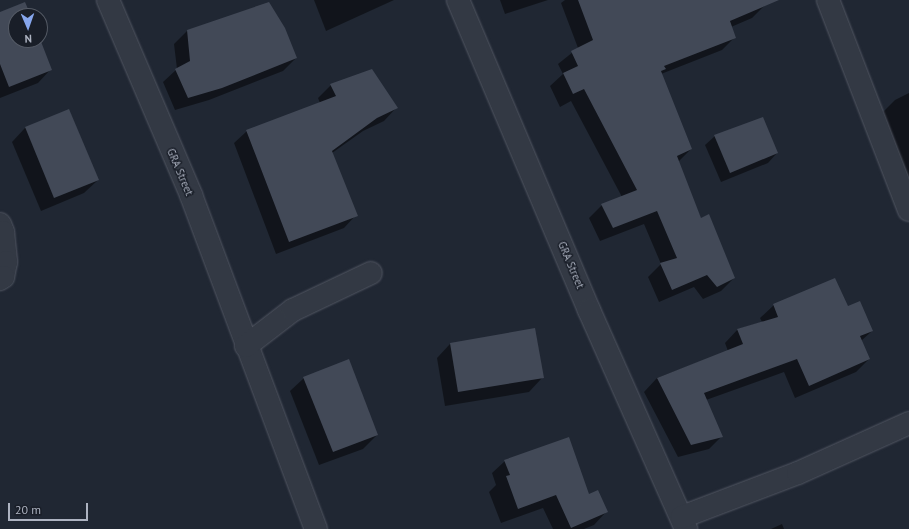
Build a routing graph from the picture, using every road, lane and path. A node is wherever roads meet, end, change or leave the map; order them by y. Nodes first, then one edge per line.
1 (108, 0) edge
2 (458, 0) edge
3 (828, 0) edge
4 (909, 210) edge
5 (0, 224) edge
6 (371, 273) dead end
7 (0, 279) edge
8 (246, 346) junction
9 (909, 423) edge
10 (684, 523) edge
11 (316, 529) edge

1 - 8 street, GRA Street
2 - 10 street, GRA Street
3 - 4 street
5 - 7 street
6 - 8 street
8 - 11 street, GRA Street
9 - 10 street

